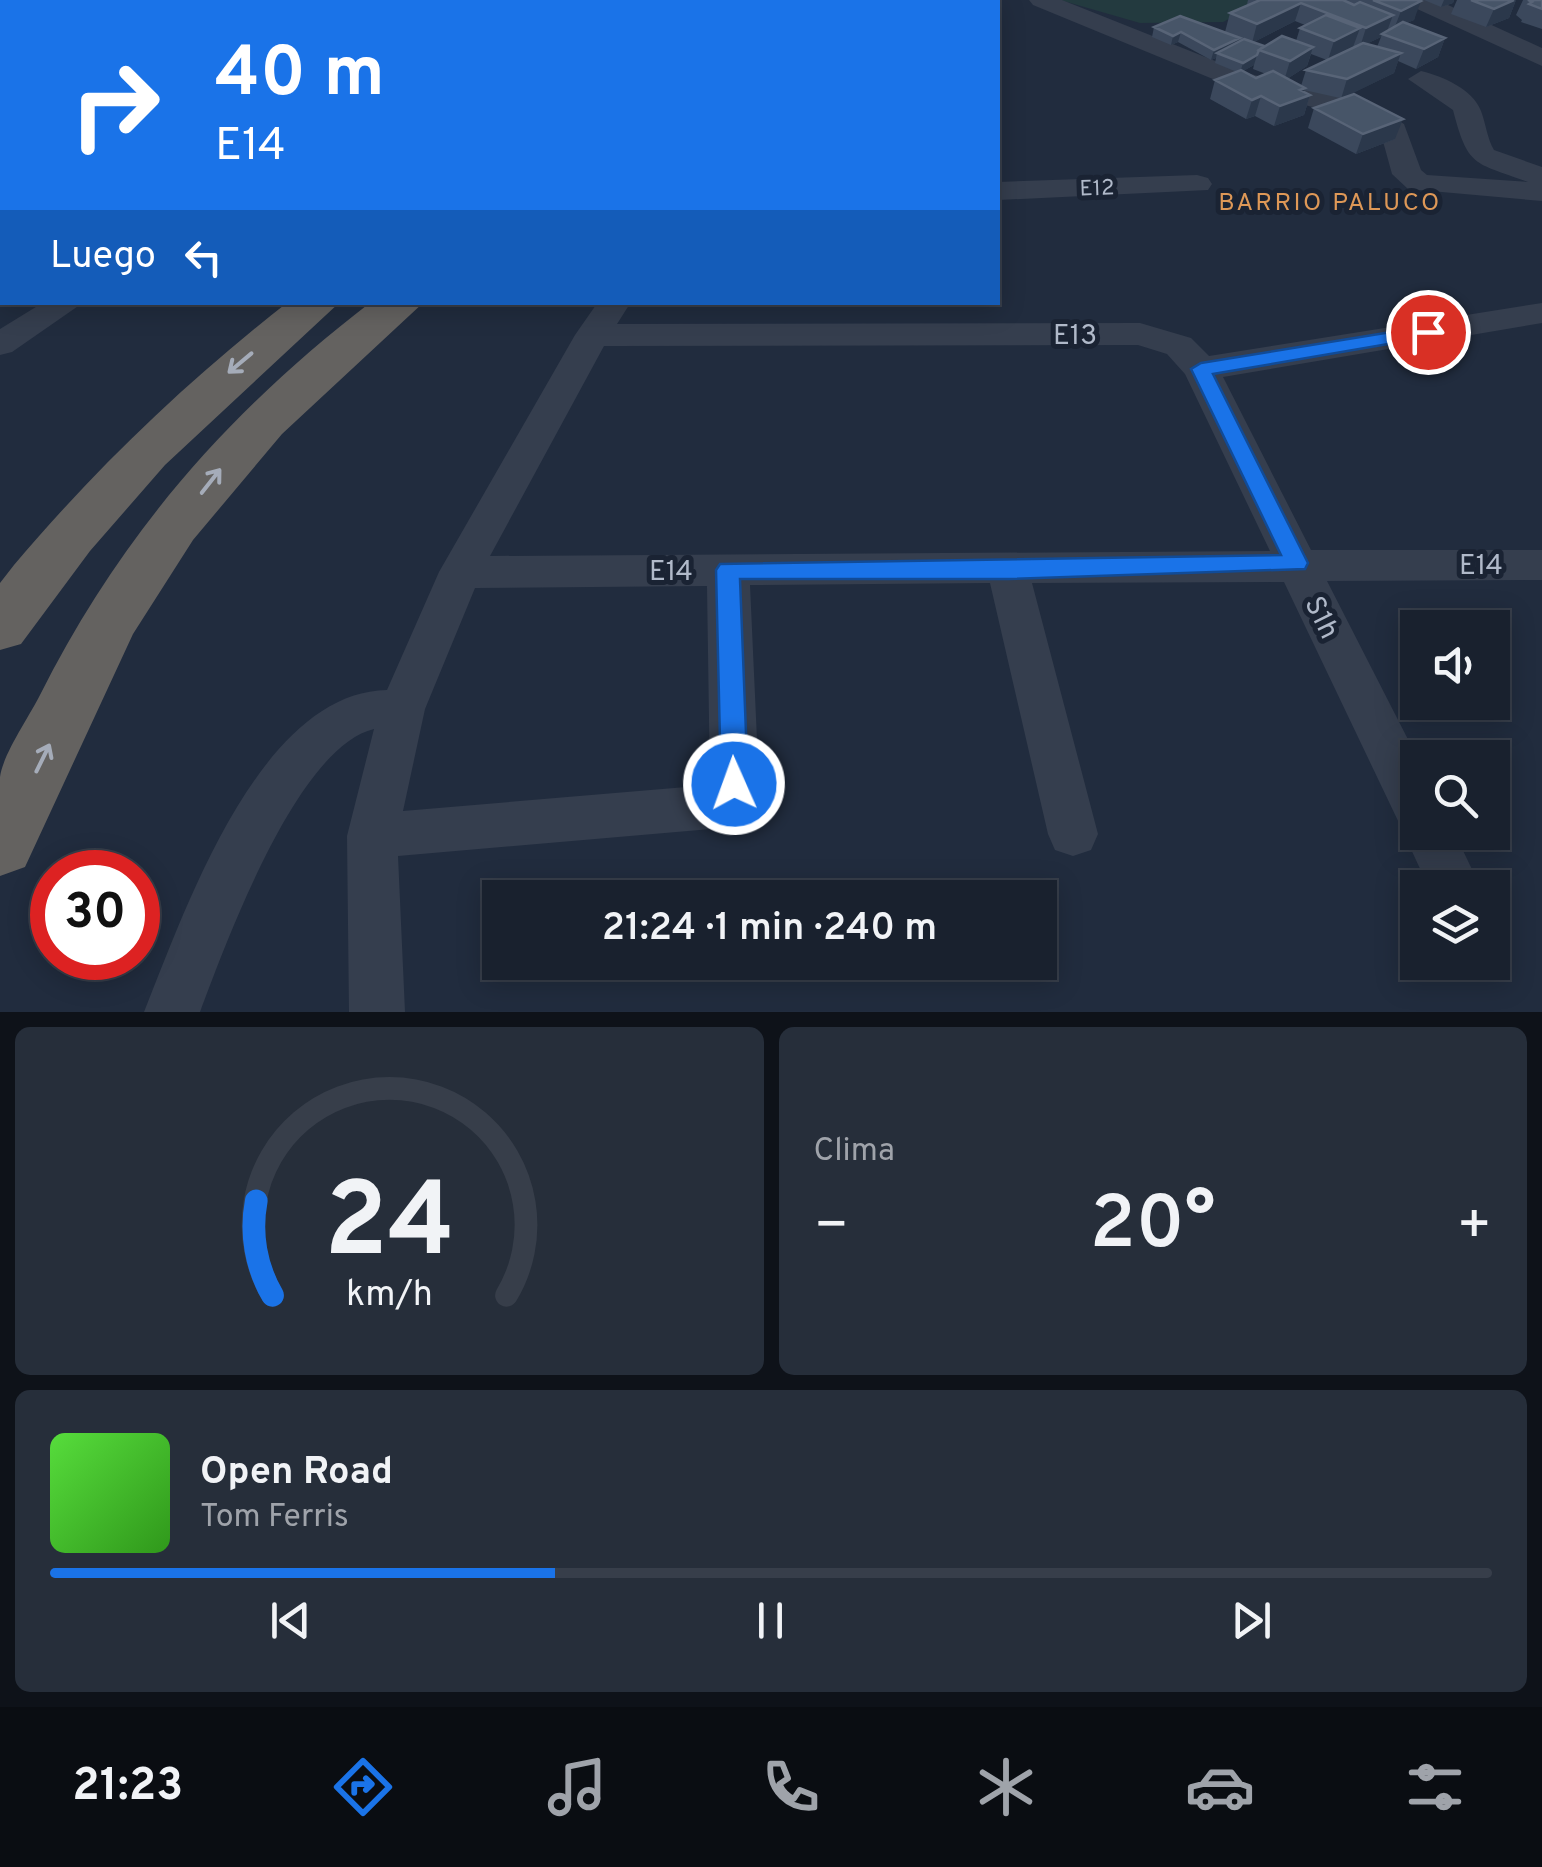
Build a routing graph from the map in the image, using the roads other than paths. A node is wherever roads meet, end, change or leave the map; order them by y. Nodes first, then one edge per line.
1 (1041, 0) edge
2 (1424, 3) edge
3 (1542, 58) edge
4 (1421, 79) dead end
5 (1542, 177) edge
6 (1198, 184) dead end
7 (1000, 191) edge
8 (1542, 192) edge
9 (63, 305) edge
10 (313, 305) edge
11 (396, 305) edge
12 (613, 305) edge
13 (1542, 314) edge
14 (592, 335) junction
15 (0, 344) edge
16 (1201, 369) junction
17 (1296, 563) junction
18 (728, 570) junction
19 (1008, 570) junction
20 (460, 572) junction
21 (1537, 573) edge
22 (0, 628) edge
23 (402, 709) junction
24 (1400, 774) edge
25 (1074, 834) dead end
26 (372, 836) junction
27 (0, 845) edge
28 (172, 1012) edge
29 (377, 1012) edge

1 - 8 street
2 - 3 street
4 - 5 street
6 - 7 street, E12
9 - 15 street
10 -> 22 highway
27 -> 11 highway
12 - 14 street
13 - 16 street
14 - 16 street, E13
14 - 20 street
16 - 17 street, S1h
17 - 19 street, E14
17 - 21 street, E14
17 - 24 street, S1h
18 - 19 street, E14
18 - 20 street, E14
18 - 26 street
19 - 25 street
20 - 23 street
23 - 26 street
23 - 28 street
26 - 29 street

